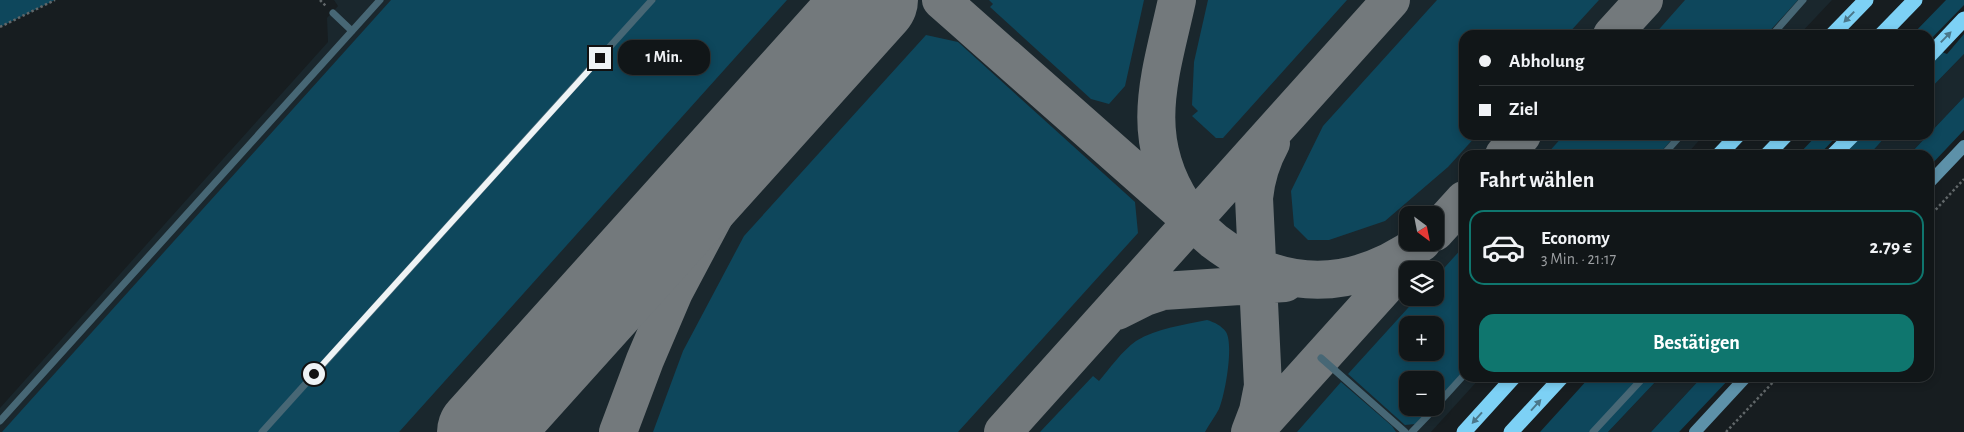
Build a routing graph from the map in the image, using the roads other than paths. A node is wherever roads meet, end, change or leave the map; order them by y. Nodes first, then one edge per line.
1 (380, 0) edge
2 (652, 0) edge
3 (1803, 0) edge
4 (1866, 0) edge
5 (1915, 0) edge
6 (333, 13) dead end
7 (1964, 19) edge
8 (1776, 30) edge
9 (1837, 30) edge
10 (1886, 30) edge
11 (352, 32) junction
12 (1934, 51) edge
13 (1676, 140) edge
14 (1733, 140) edge
15 (1781, 140) edge
16 (1848, 140) edge
17 (1964, 146) edge
18 (1668, 150) edge
19 (1724, 150) edge
20 (1772, 150) edge
21 (1838, 150) edge
22 (1934, 178) edge
23 (1321, 358) dead end
24 (1459, 381) edge
25 (1510, 382) edge
26 (1557, 382) edge
27 (1639, 382) edge
28 (1741, 382) edge
29 (1444, 397) edge
30 (1427, 416) edge
31 (0, 421) edge
32 (262, 432) edge
33 (1405, 432) edge
34 (1412, 432) edge
35 (1464, 432) edge
36 (1511, 432) edge
37 (1593, 432) edge
38 (1695, 432) edge

1 - 11 lane
2 - 32 lane
3 - 8 lane
4 -> 9 highway
5 - 10 highway
6 - 11 lane
12 -> 7 highway
11 - 31 lane
13 - 18 lane
14 - 19 highway
15 - 20 highway
16 - 21 highway
17 - 22 main road
23 - 33 lane
24 - 29 lane
25 -> 35 highway
36 -> 26 highway
27 - 37 lane
28 - 38 main road
30 - 34 lane

